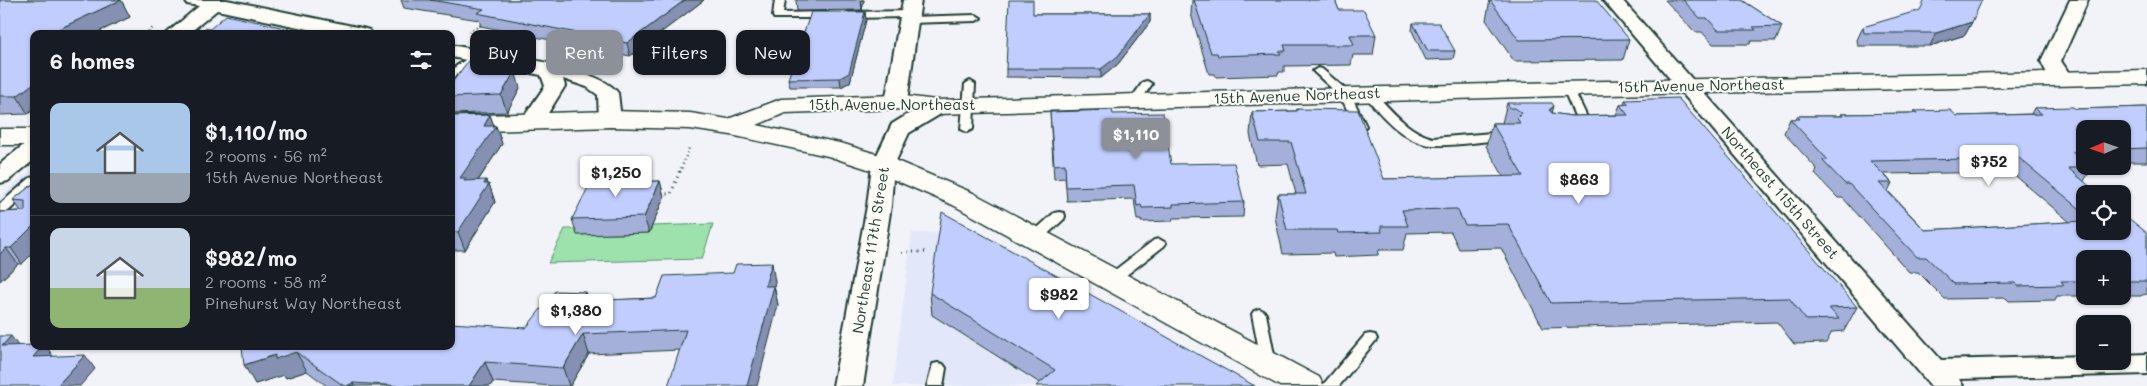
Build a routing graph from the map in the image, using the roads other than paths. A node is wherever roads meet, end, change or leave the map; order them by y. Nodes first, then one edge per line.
1 (194, 0) edge
2 (780, 0) edge
3 (1612, 0) edge
4 (2079, 0) edge
5 (216, 2) edge
6 (910, 11) edge
7 (976, 18) dead end
8 (181, 30) edge
9 (344, 30) edge
10 (455, 52) edge
11 (470, 55) edge
12 (470, 60) edge
13 (1318, 71) dead end
14 (455, 73) edge
15 (552, 75) edge
16 (573, 75) edge
17 (2147, 77) edge
18 (2063, 79) junction
19 (1688, 86) junction
20 (1568, 88) junction
21 (1370, 94) junction
22 (1346, 95) junction
23 (896, 102) junction
24 (936, 106) junction
25 (610, 119) junction
26 (532, 121) junction
27 (455, 124) edge
28 (1360, 126) edge
29 (731, 127) junction
30 (1559, 129) edge
31 (30, 136) edge
32 (1508, 136) edge
33 (0, 138) edge
34 (30, 151) edge
35 (883, 165) junction
36 (0, 176) edge
37 (30, 185) edge
38 (0, 212) edge
39 (1059, 216) dead end
40 (1035, 238) junction
41 (1159, 243) dead end
42 (1111, 280) junction
43 (1259, 314) dead end
44 (1370, 339) dead end
45 (2147, 364) edge
46 (1269, 365) junction
47 (938, 368) dead end
48 (1941, 378) edge
49 (848, 386) edge
50 (936, 386) edge
51 (1307, 386) edge
52 (1330, 386) edge

1 - 5 street
2 - 6 lane
3 - 19 street, Northeast 115th Street
4 - 18 street
5 - 8 street
5 - 9 street
6 - 7 lane
6 - 23 street
10 - 11 street
12 - 14 lane
13 - 22 lane
15 - 26 street
16 - 25 street
17 - 18 street, 15th Avenue Northeast
18 - 19 street, 15th Avenue Northeast
19 - 20 street, 15th Avenue Northeast
19 - 48 street, Northeast 115th Street
20 - 21 street, 15th Avenue Northeast
20 - 30 lane
21 - 22 street, 15th Avenue Northeast
21 - 32 lane
22 - 24 street, 15th Avenue Northeast
22 - 28 lane
23 - 24 street, 15th Avenue Northeast
23 - 29 street, 15th Avenue Northeast
24 - 35 street, Northeast 117th Street
25 - 26 street
25 - 29 street
26 - 27 street
29 - 35 street
31 - 33 street
34 - 36 street
35 - 40 street
35 - 49 street, Northeast 117th Street
37 - 38 lane
39 - 40 lane
40 - 42 street
41 - 42 lane
42 - 46 street
43 - 46 lane
44 - 52 lane
45 - 48 street
46 - 51 street
47 - 50 lane

